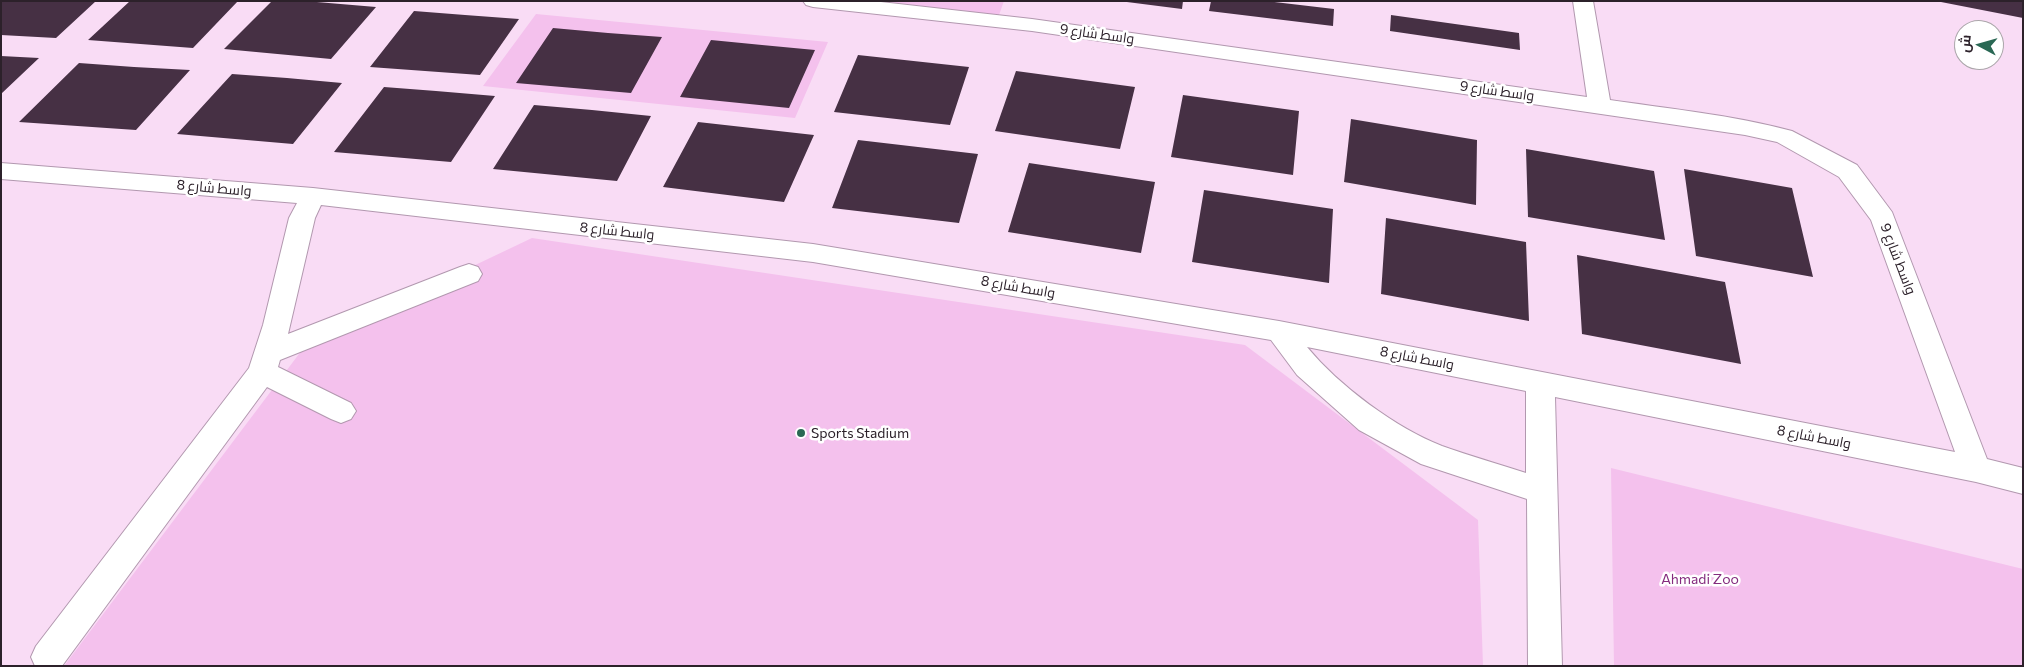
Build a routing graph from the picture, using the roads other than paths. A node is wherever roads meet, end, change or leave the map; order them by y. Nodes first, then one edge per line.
1 (813, 1) edge
2 (1583, 1) edge
3 (1600, 106) junction
4 (1, 171) edge
5 (313, 196) junction
6 (470, 274) dead end
7 (1279, 331) junction
8 (265, 362) junction
9 (1540, 383) junction
10 (341, 410) dead end
11 (1976, 470) junction
12 (2023, 481) edge
13 (1542, 491) junction
14 (48, 657) dead end
15 (1545, 666) edge

1 - 3 street, واسط شارع 9
2 - 3 street
3 - 11 street, واسط شارع 9
4 - 5 street, واسط شارع 8
5 - 7 street, واسط شارع 8
5 - 8 street
6 - 8 street
7 - 9 street, واسط شارع 8
7 - 13 street
8 - 10 street
8 - 14 street
9 - 11 street, واسط شارع 8
9 - 13 street
11 - 12 street, واسط شارع 8
13 - 15 street

